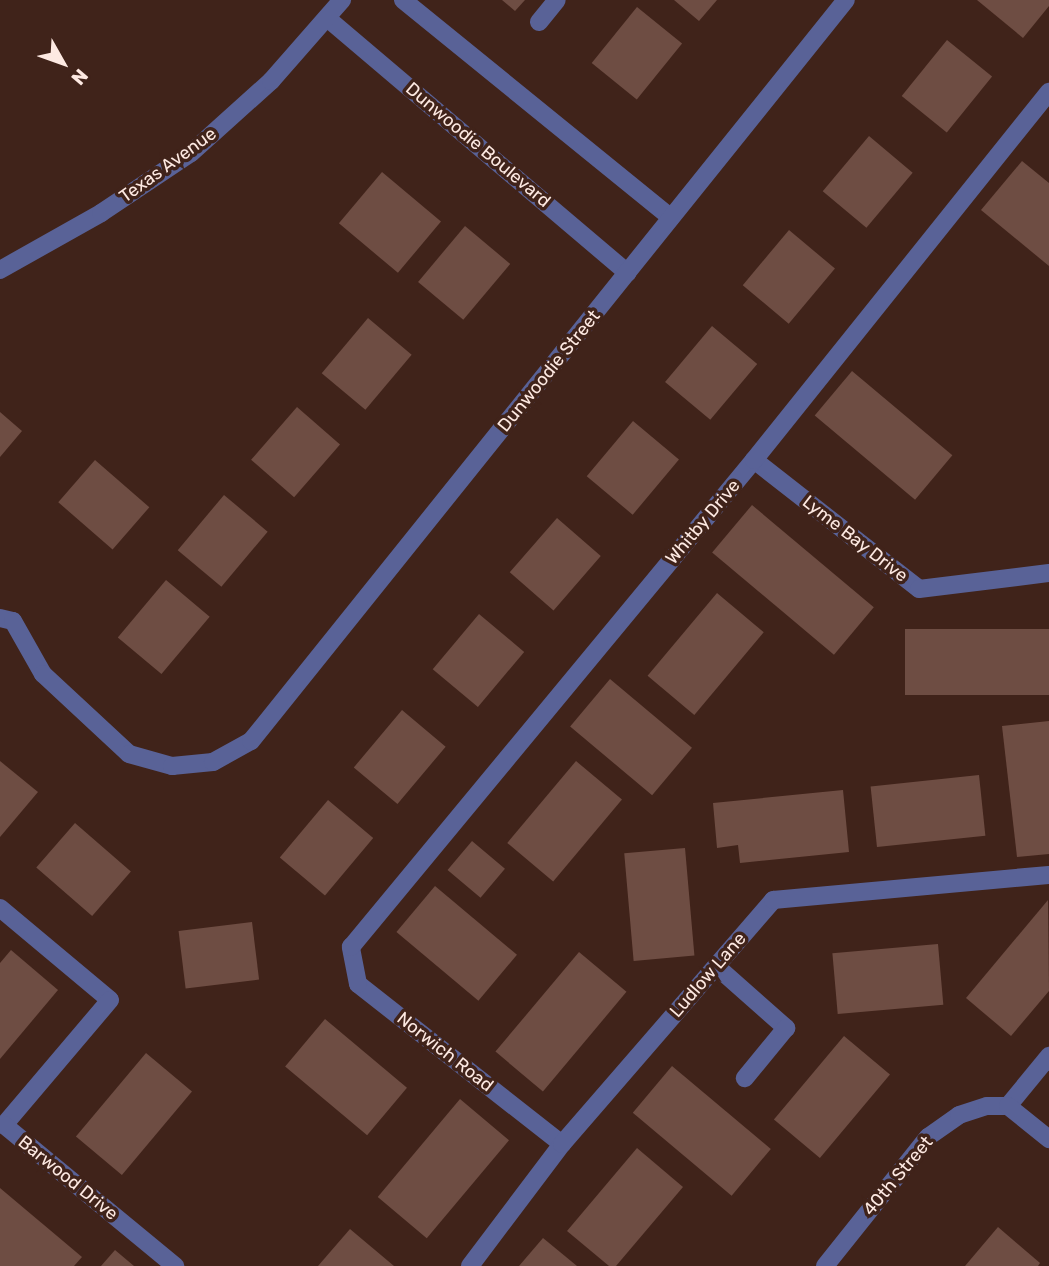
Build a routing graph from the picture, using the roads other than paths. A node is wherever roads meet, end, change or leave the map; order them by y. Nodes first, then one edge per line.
1 (342, 0) edge
2 (403, 0) edge
3 (557, 0) edge
4 (846, 0) edge
5 (327, 18) junction
6 (539, 22) dead end
7 (1049, 92) edge
8 (1042, 114) edge
9 (671, 218) junction
10 (0, 270) edge
11 (628, 273) junction
12 (754, 460) junction
13 (1049, 573) edge
14 (7, 619) edge
15 (1049, 875) edge
16 (0, 908) edge
17 (351, 947) joint
18 (716, 967) junction
19 (1049, 1056) edge
20 (745, 1078) dead end
21 (1008, 1106) junction
22 (1045, 1128) edge
23 (562, 1144) junction
24 (175, 1266) edge
25 (470, 1266) edge
26 (825, 1266) edge

1 - 5 street, Texas Avenue
2 - 9 street
3 - 6 street
4 - 9 street, Dunwoodie Street
5 - 10 street, Texas Avenue
5 - 11 street, Dunwoodie Boulevard
7 - 8 street, Whitby Drive
8 - 12 street, Whitby Drive
9 - 11 street, Dunwoodie Street
11 - 14 street, Dunwoodie Street
12 - 13 street, Lyme Bay Drive
12 - 17 street, Whitby Drive
15 - 18 street, Ludlow Lane
16 - 24 street, Barwood Drive
17 - 23 street, Norwich Road
18 - 20 street
18 - 23 street, Ludlow Lane
19 - 21 street
21 - 22 street
21 - 26 street, 40th Street
23 - 25 street, Ludlow Lane

